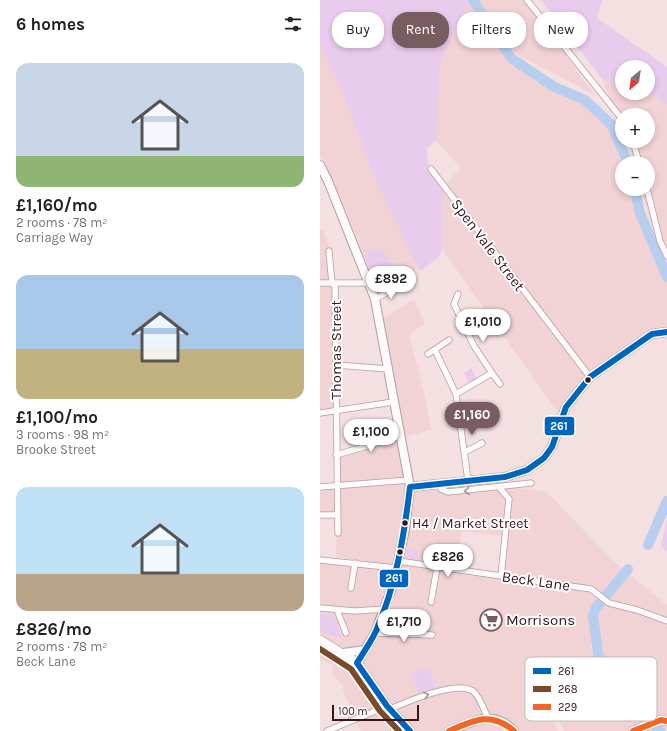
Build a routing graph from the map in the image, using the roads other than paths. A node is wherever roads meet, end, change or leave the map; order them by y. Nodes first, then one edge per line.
1 (527, 0) edge
2 (615, 110) edge
3 (320, 165) edge
4 (431, 169) dead end
5 (648, 196) edge
6 (329, 251) dead end
7 (667, 256) edge
8 (320, 283) edge
9 (368, 283) junction
10 (334, 284) junction
11 (399, 286) dead end
12 (458, 294) dead end
13 (375, 299) junction
14 (472, 313) dead end
15 (462, 320) junction
16 (667, 332) edge
17 (449, 340) dead end
18 (435, 350) junction
19 (428, 354) dead end
20 (337, 365) junction
21 (388, 368) junction
22 (492, 373) junction
23 (590, 377) junction
24 (500, 384) dead end
25 (456, 394) junction
26 (393, 402) junction
27 (336, 411) junction
28 (320, 413) edge
29 (401, 436) junction
30 (482, 443) dead end
31 (465, 452) junction
32 (336, 455) junction
33 (468, 480) junction
34 (531, 483) dead end
35 (409, 484) junction
36 (439, 484) junction
37 (320, 487) edge
38 (336, 487) junction
39 (499, 487) junction
40 (320, 515) edge
41 (337, 515) junction
42 (338, 533) dead end
43 (320, 560) edge
44 (355, 563) junction
45 (397, 564) junction
46 (437, 568) junction
47 (501, 576) junction
48 (351, 588) dead end
49 (431, 602) dead end
50 (320, 608) edge
51 (386, 609) junction
52 (337, 610) junction
53 (667, 621) edge
54 (346, 633) dead end
55 (375, 633) junction
56 (432, 634) dead end
57 (320, 640) edge
58 (365, 650) junction
59 (343, 653) junction
60 (358, 663) junction
61 (388, 707) junction
62 (488, 718) junction
63 (664, 721) edge
64 (408, 729) edge
65 (327, 731) edge
66 (394, 731) edge
67 (449, 731) edge
68 (514, 731) edge
69 (633, 731) edge

1 - 2 street
3 - 9 main road
4 - 23 street, Spen Vale Street
5 - 7 street
6 - 10 street, Thomas Street
8 - 10 street
9 - 10 street
9 - 13 main road
10 - 20 street, Thomas Street
11 - 13 street
12 - 15 street
13 - 21 main road
14 - 15 street
15 - 22 street
16 - 23 main road
17 - 18 street
18 - 19 street
18 - 25 street
20 - 21 street
20 - 27 street, Thomas Street
21 - 26 main road
22 - 24 street
22 - 25 street
23 - 33 main road
25 - 31 street
26 - 27 street
26 - 29 main road
27 - 28 street
27 - 32 street, Thomas Street
29 - 32 street
29 - 35 main road
30 - 31 street
31 - 33 street
32 - 38 street, Thomas Street
33 - 36 main road
34 - 39 street
35 - 36 main road
35 - 38 street
35 - 45 main road
39 -> 36 street
37 - 38 street
38 - 41 street, Thomas Street
39 - 47 street
40 - 41 street
41 - 42 street, Thomas Street
43 - 44 street, Beck Lane
44 - 45 street, Beck Lane
44 - 48 street
45 - 46 street, Beck Lane
45 - 51 main road
46 - 47 street, Beck Lane
46 - 49 street
47 - 53 street, Beck Lane
50 - 52 street
51 - 52 street
51 - 55 main road
52 - 54 street
55 - 56 street
55 - 58 main road
57 - 59 main road
58 - 59 main road
58 - 60 main road
59 - 60 main road
60 - 61 main road
61 -> 62 street
61 - 64 main road
61 - 65 street
62 - 67 main road
62 - 68 main road
63 - 69 main road
64 - 66 street

